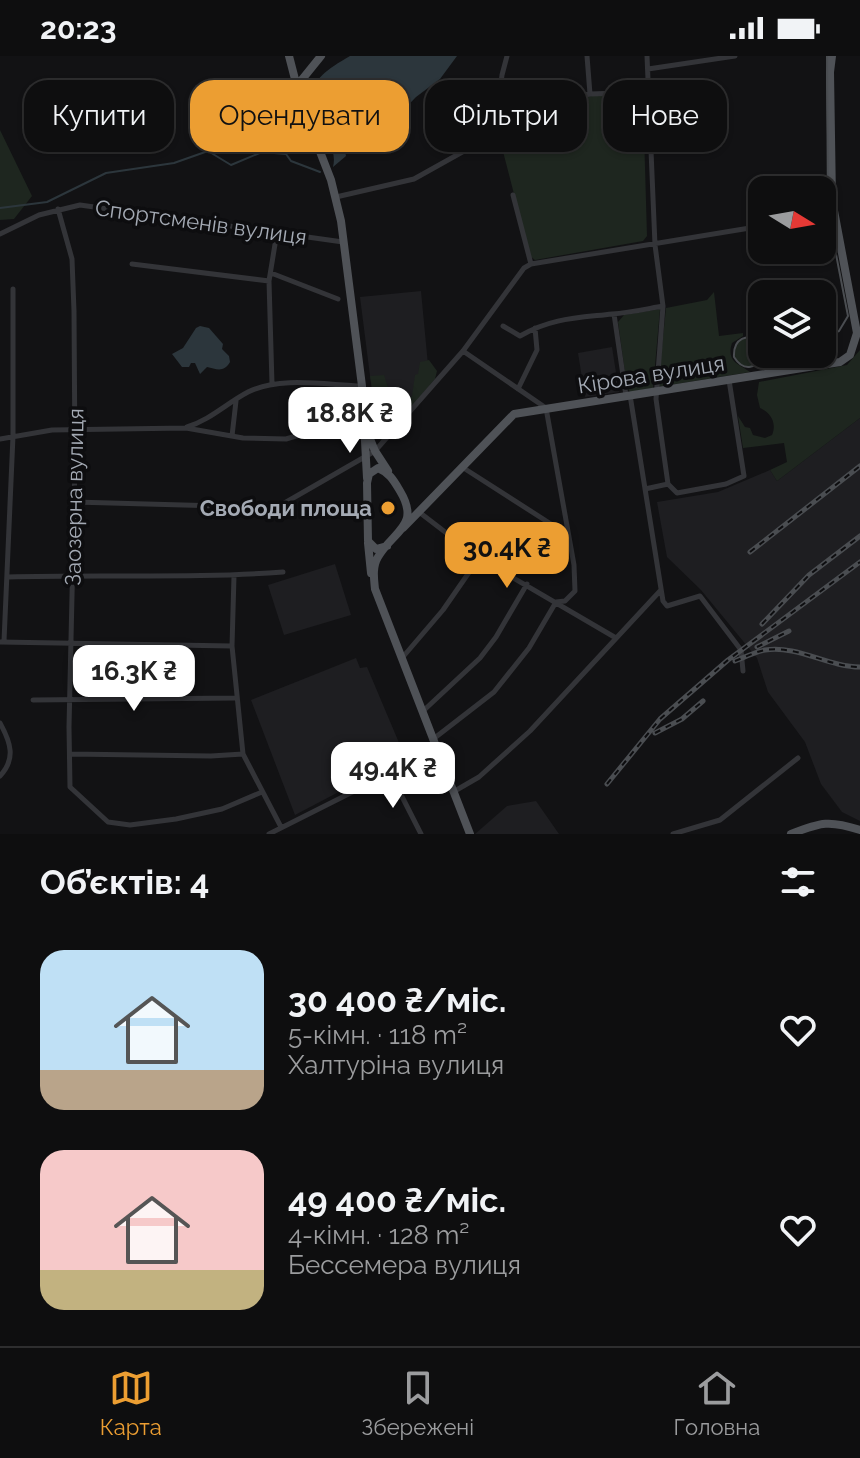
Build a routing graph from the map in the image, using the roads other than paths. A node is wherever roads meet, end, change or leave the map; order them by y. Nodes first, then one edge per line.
1 (289, 56) edge
2 (321, 56) edge
3 (507, 56) edge
4 (587, 56) edge
5 (647, 56) edge
6 (735, 56) edge
7 (832, 56) edge
8 (648, 69) junction
9 (295, 80) edge
10 (302, 80) edge
11 (502, 80) edge
12 (649, 80) edge
13 (590, 94) junction
14 (603, 94) edge
15 (319, 152) edge
16 (652, 152) edge
17 (832, 176) edge
18 (513, 195) dead end
19 (336, 197) junction
20 (58, 209) junction
21 (836, 227) edge
22 (748, 228) edge
23 (277, 232) junction
24 (0, 234) edge
25 (344, 242) junction
26 (655, 245) junction
27 (132, 264) dead end
28 (531, 264) junction
29 (271, 273) junction
30 (269, 281) junction
31 (13, 289) dead end
32 (338, 299) dead end
33 (663, 306) junction
34 (614, 314) junction
35 (503, 326) dead end
36 (535, 328) junction
37 (463, 351) junction
38 (729, 380) junction
39 (272, 384) junction
40 (362, 386) junction
41 (518, 389) junction
42 (656, 390) junction
43 (628, 395) junction
44 (236, 400) junction
45 (546, 408) junction
46 (364, 415) junction
47 (200, 423) junction
48 (365, 426) junction
49 (186, 428) junction
50 (75, 429) junction
51 (201, 432) junction
52 (13, 436) junction
53 (232, 436) junction
54 (243, 438) junction
55 (0, 439) edge
56 (375, 451) junction
57 (366, 457) junction
58 (461, 467) junction
59 (390, 475) junction
60 (367, 483) junction
61 (668, 484) junction
62 (645, 489) junction
63 (403, 496) junction
64 (429, 501) junction
65 (74, 502) junction
66 (418, 512) junction
67 (403, 528) junction
68 (569, 536) junction
69 (368, 541) junction
70 (387, 546) junction
71 (479, 558) junction
72 (283, 572) dead end
73 (72, 575) junction
74 (234, 576) junction
75 (8, 577) junction
76 (527, 584) junction
77 (375, 589) junction
78 (660, 590) junction
79 (556, 602) junction
80 (616, 638) junction
81 (71, 641) junction
82 (2, 642) edge
83 (232, 646) junction
84 (402, 659) junction
85 (743, 671) dead end
86 (70, 698) junction
87 (235, 698) junction
88 (33, 700) dead end
89 (422, 712) junction
90 (0, 723) edge
91 (432, 740) junction
92 (436, 750) junction
93 (70, 754) junction
94 (243, 754) junction
95 (798, 758) dead end
96 (390, 773) junction
97 (0, 776) edge
98 (262, 792) junction
99 (452, 792) junction
100 (281, 827) junction
101 (860, 830) edge
102 (269, 834) edge
103 (421, 834) edge
104 (470, 834) edge
105 (673, 834) edge
106 (791, 834) edge

1 - 9 main road
2 - 10 main road
3 - 11 street
4 - 13 street
5 - 8 street
6 - 8 street
7 - 17 main road, Кірова вулиця
8 - 12 street
13 - 14 street
13 - 19 street
15 - 19 main road
16 - 26 street
18 - 28 street
19 - 25 main road
20 - 23 street, Спортсменів вулиця
20 - 24 street, Спортсменів вулиця
20 - 50 street, Заозерна вулиця
21 - 38 main road, Кірова вулиця
22 - 26 street
23 - 25 street, Спортсменів вулиця
23 - 29 street
25 - 40 main road
26 - 28 street
26 - 33 street
27 - 30 street
28 - 37 street
29 - 30 street
29 - 32 street
30 - 39 street
31 - 52 street
33 - 34 street
33 - 42 street
34 - 36 street
34 - 43 street
35 - 36 street
36 - 41 street
37 - 41 street
37 - 56 street
38 - 42 main road, Кірова вулиця
38 - 61 street
39 - 40 street
39 - 44 street
40 - 46 main road
41 - 45 street
42 - 43 main road, Кірова вулиця
42 - 61 street
43 - 45 main road, Кірова вулиця
43 - 62 street
44 - 47 street
44 - 53 street
45 - 58 main road, Кірова вулиця
45 - 68 street
46 - 48 main road
46 - 54 street
47 - 49 street
47 - 51 street
48 - 56 main road
48 - 57 main road
49 - 50 street
49 - 51 street
50 - 52 street
50 - 65 street, Заозерна вулиця
51 - 53 street
51 - 54 street
52 - 55 street
52 - 75 street
53 - 54 street
56 - 57 street
56 - 59 main road
57 - 60 main road
57 - 65 street
58 - 64 main road, Кірова вулиця
58 - 68 street
59 - 60 main road
59 - 63 main road
60 - 69 main road
61 - 62 street
62 - 78 street
63 - 64 main road
63 - 67 main road
64 - 66 main road, Кірова вулиця
65 - 73 street, Заозерна вулиця
66 - 67 main road, Кірова вулиця
66 - 71 street
67 - 70 main road, Кірова вулиця
68 - 79 street
69 - 70 main road
69 - 77 main road
70 - 77 main road, Кірова вулиця
71 - 76 street
71 - 84 street
72 - 74 street
73 - 74 street
73 - 75 street
73 - 81 street, Заозерна вулиця
74 - 83 street
75 - 82 street
76 - 79 street
76 - 89 street
77 - 84 main road
78 - 80 street
78 - 85 street
79 - 80 street
79 - 91 street
80 - 99 street
81 - 82 street
81 - 83 street
81 - 86 street, Заозерна вулиця
83 - 87 street
84 - 89 main road
86 - 87 street
86 - 88 street
86 - 93 street, Заозерна вулиця
87 - 94 street
89 - 91 main road
90 - 97 street
91 - 92 main road
92 - 96 street
92 - 99 main road
93 - 94 street
93 - 98 street, Заозерна вулиця
94 - 98 street
95 - 105 street
96 - 100 street
96 - 103 street
98 - 100 street
99 - 104 main road
100 - 102 street
101 - 106 main road

